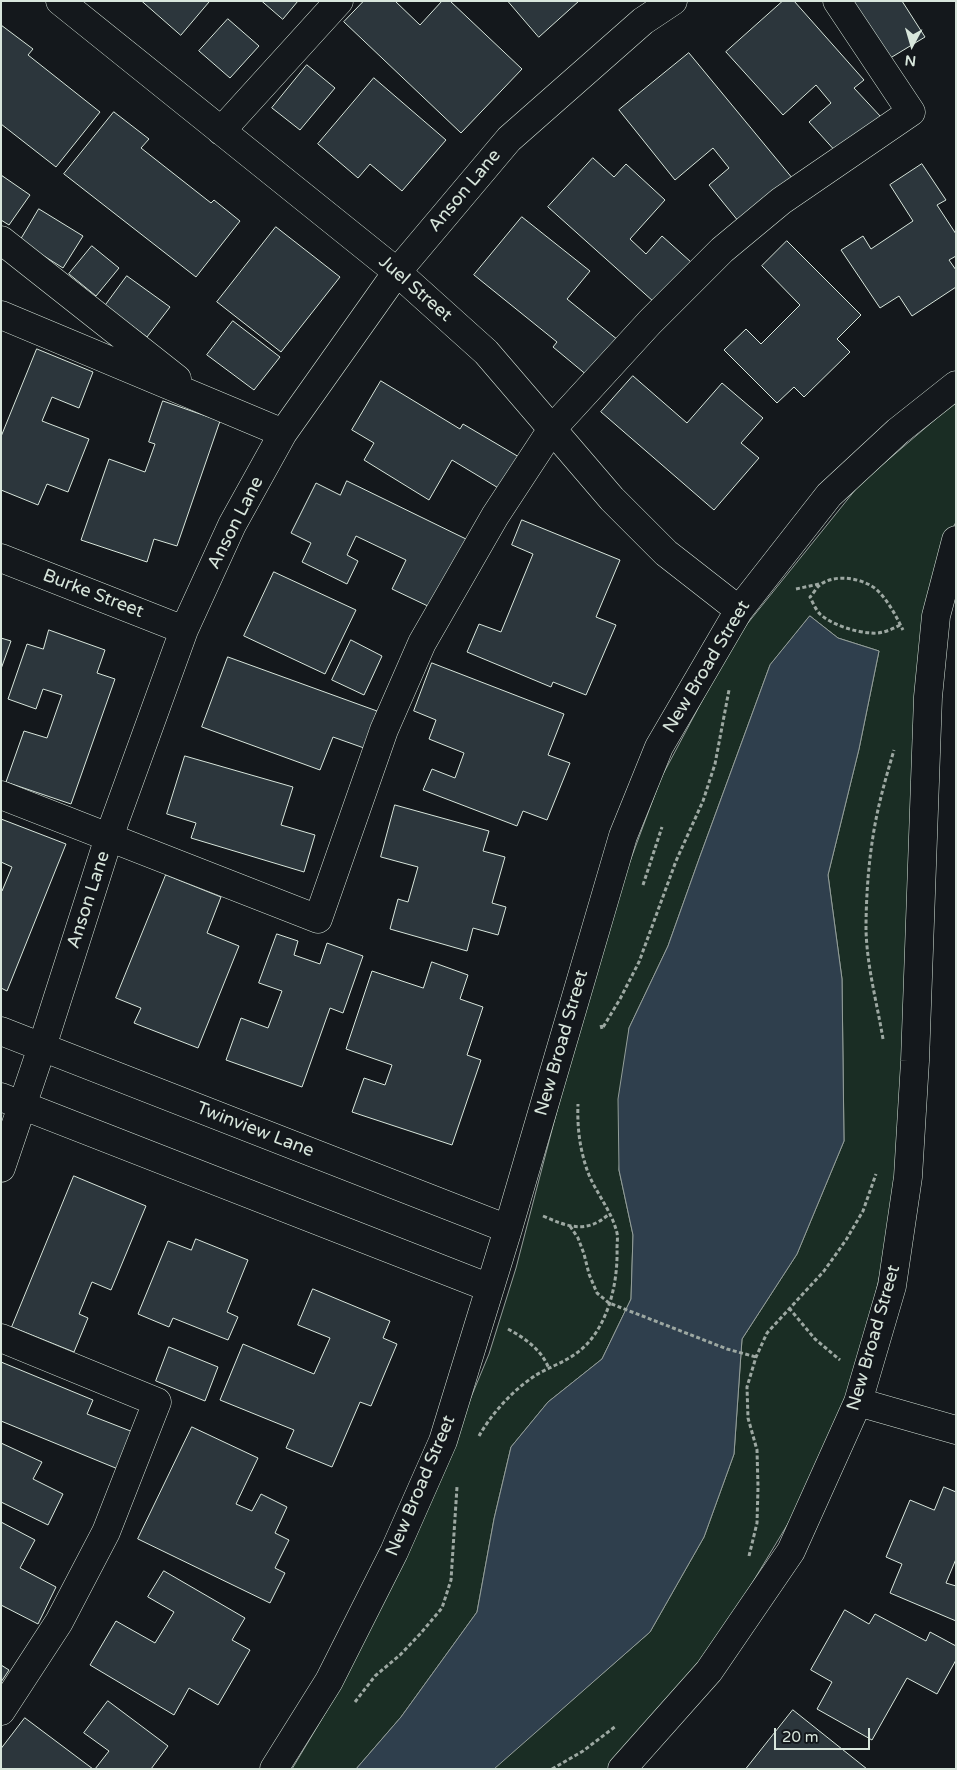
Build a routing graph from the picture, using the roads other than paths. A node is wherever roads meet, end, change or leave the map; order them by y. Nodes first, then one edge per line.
1 (60, 1) edge
2 (339, 1) edge
3 (673, 1) edge
4 (837, 1) edge
5 (220, 131) junction
6 (1, 240) edge
7 (397, 272) junction
8 (1, 315) edge
9 (956, 386) edge
10 (206, 401) junction
11 (552, 429) junction
12 (283, 434) junction
13 (956, 540) edge
14 (1, 558) edge
15 (739, 610) junction
16 (184, 630) junction
17 (1, 794) edge
18 (109, 837) junction
19 (1, 1031) edge
20 (42, 1047) junction
21 (12, 1102) edge
22 (1, 1168) edge
23 (508, 1229) junction
24 (490, 1288) junction
25 (1, 1338) edge
26 (858, 1402) junction
27 (956, 1430) edge
28 (1, 1711) edge
29 (274, 1769) edge
30 (622, 1769) edge

1 - 5 street, Juel Street
2 - 5 street
3 - 7 street, Anson Lane
4 - 11 street
5 - 7 street, Juel Street
6 - 10 street
7 - 11 street, Juel Street
7 - 12 street, Anson Lane
8 - 10 street
9 - 15 street, New Broad Street
10 - 12 street
11 - 15 street, Juel Street
11 - 18 street
12 - 16 street, Anson Lane
13 - 26 street, New Broad Street
14 - 16 street, Burke Street
15 - 23 street, New Broad Street
16 - 18 street, Anson Lane
17 - 18 street
18 - 20 street, Anson Lane
19 - 20 street, Twinview Lane
20 - 21 street, Anson Lane
20 - 23 street, Twinview Lane
21 - 22 street, Anson Lane
21 - 24 street
23 - 24 street, New Broad Street
24 - 29 street, New Broad Street
25 - 28 street
26 - 27 street
26 - 30 street, New Broad Street

